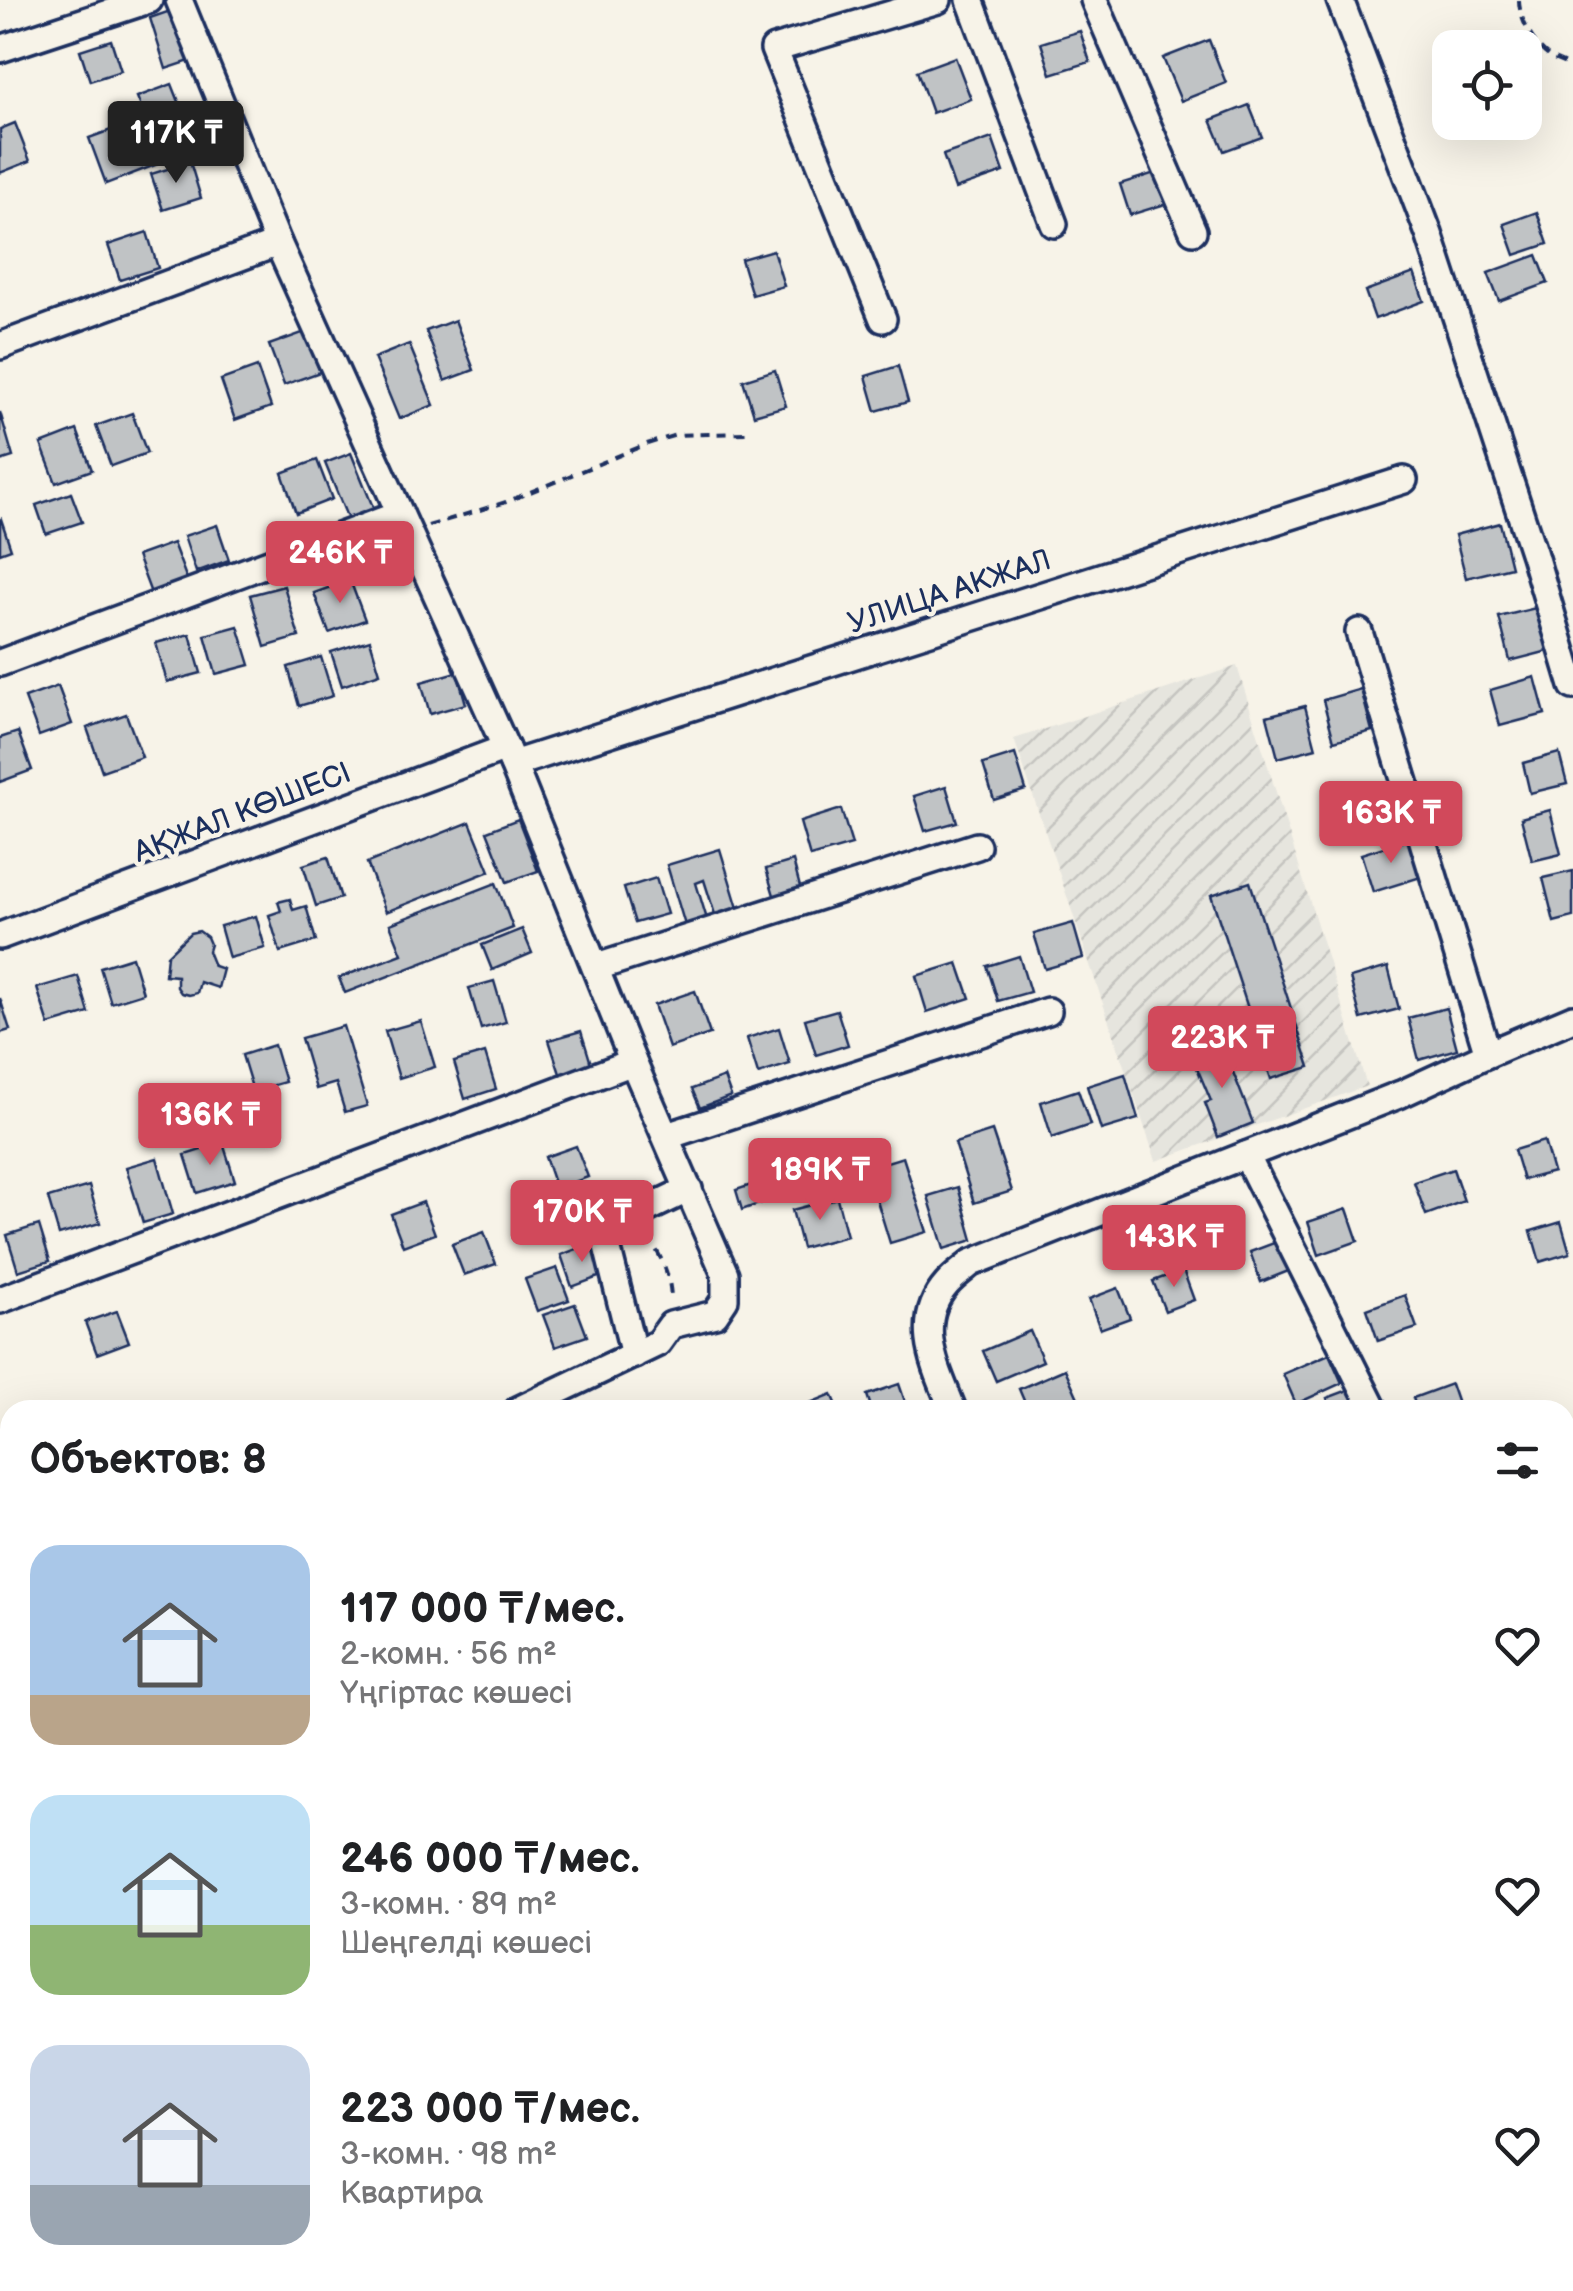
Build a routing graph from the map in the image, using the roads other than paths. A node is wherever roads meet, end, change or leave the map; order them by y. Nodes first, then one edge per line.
1 (149, 0) edge
2 (180, 0) edge
3 (938, 0) edge
4 (970, 0) edge
5 (1094, 0) edge
6 (1340, 0) edge
7 (0, 49) edge
8 (1054, 224) dead end
9 (1193, 231) dead end
10 (278, 243) junction
11 (883, 319) dead end
12 (0, 346) edge
13 (1404, 480) dead end
14 (404, 523) junction
15 (1359, 632) dead end
16 (0, 663) edge
17 (1573, 686) edge
18 (510, 756) junction
19 (977, 846) dead end
20 (0, 936) edge
21 (597, 968) junction
22 (1048, 1010) dead end
23 (1573, 1018) edge
24 (1488, 1054) junction
25 (634, 1062) junction
26 (667, 1136) junction
27 (1246, 1155) junction
28 (689, 1189) junction
29 (0, 1300) edge
30 (634, 1355) junction
31 (539, 1400) edge
32 (948, 1400) edge
33 (1369, 1400) edge

1 - 7 street
2 - 10 street
3 - 11 street
4 - 8 street
5 - 9 street
6 - 17 street
10 - 12 street
10 - 14 street
13 - 18 street, УЛИЦА АКЖАЛ
14 - 16 street
14 - 18 street
15 - 24 street
18 - 20 street, АҚЖАЛ КӨШЕСІ
18 - 21 street
19 - 21 street
21 - 25 street
22 - 26 street
23 - 24 street
24 - 27 street
25 - 26 street
25 - 29 street
26 - 28 street
27 - 32 street
27 - 33 street
28 - 30 street
28 - 30 street
30 - 31 street

